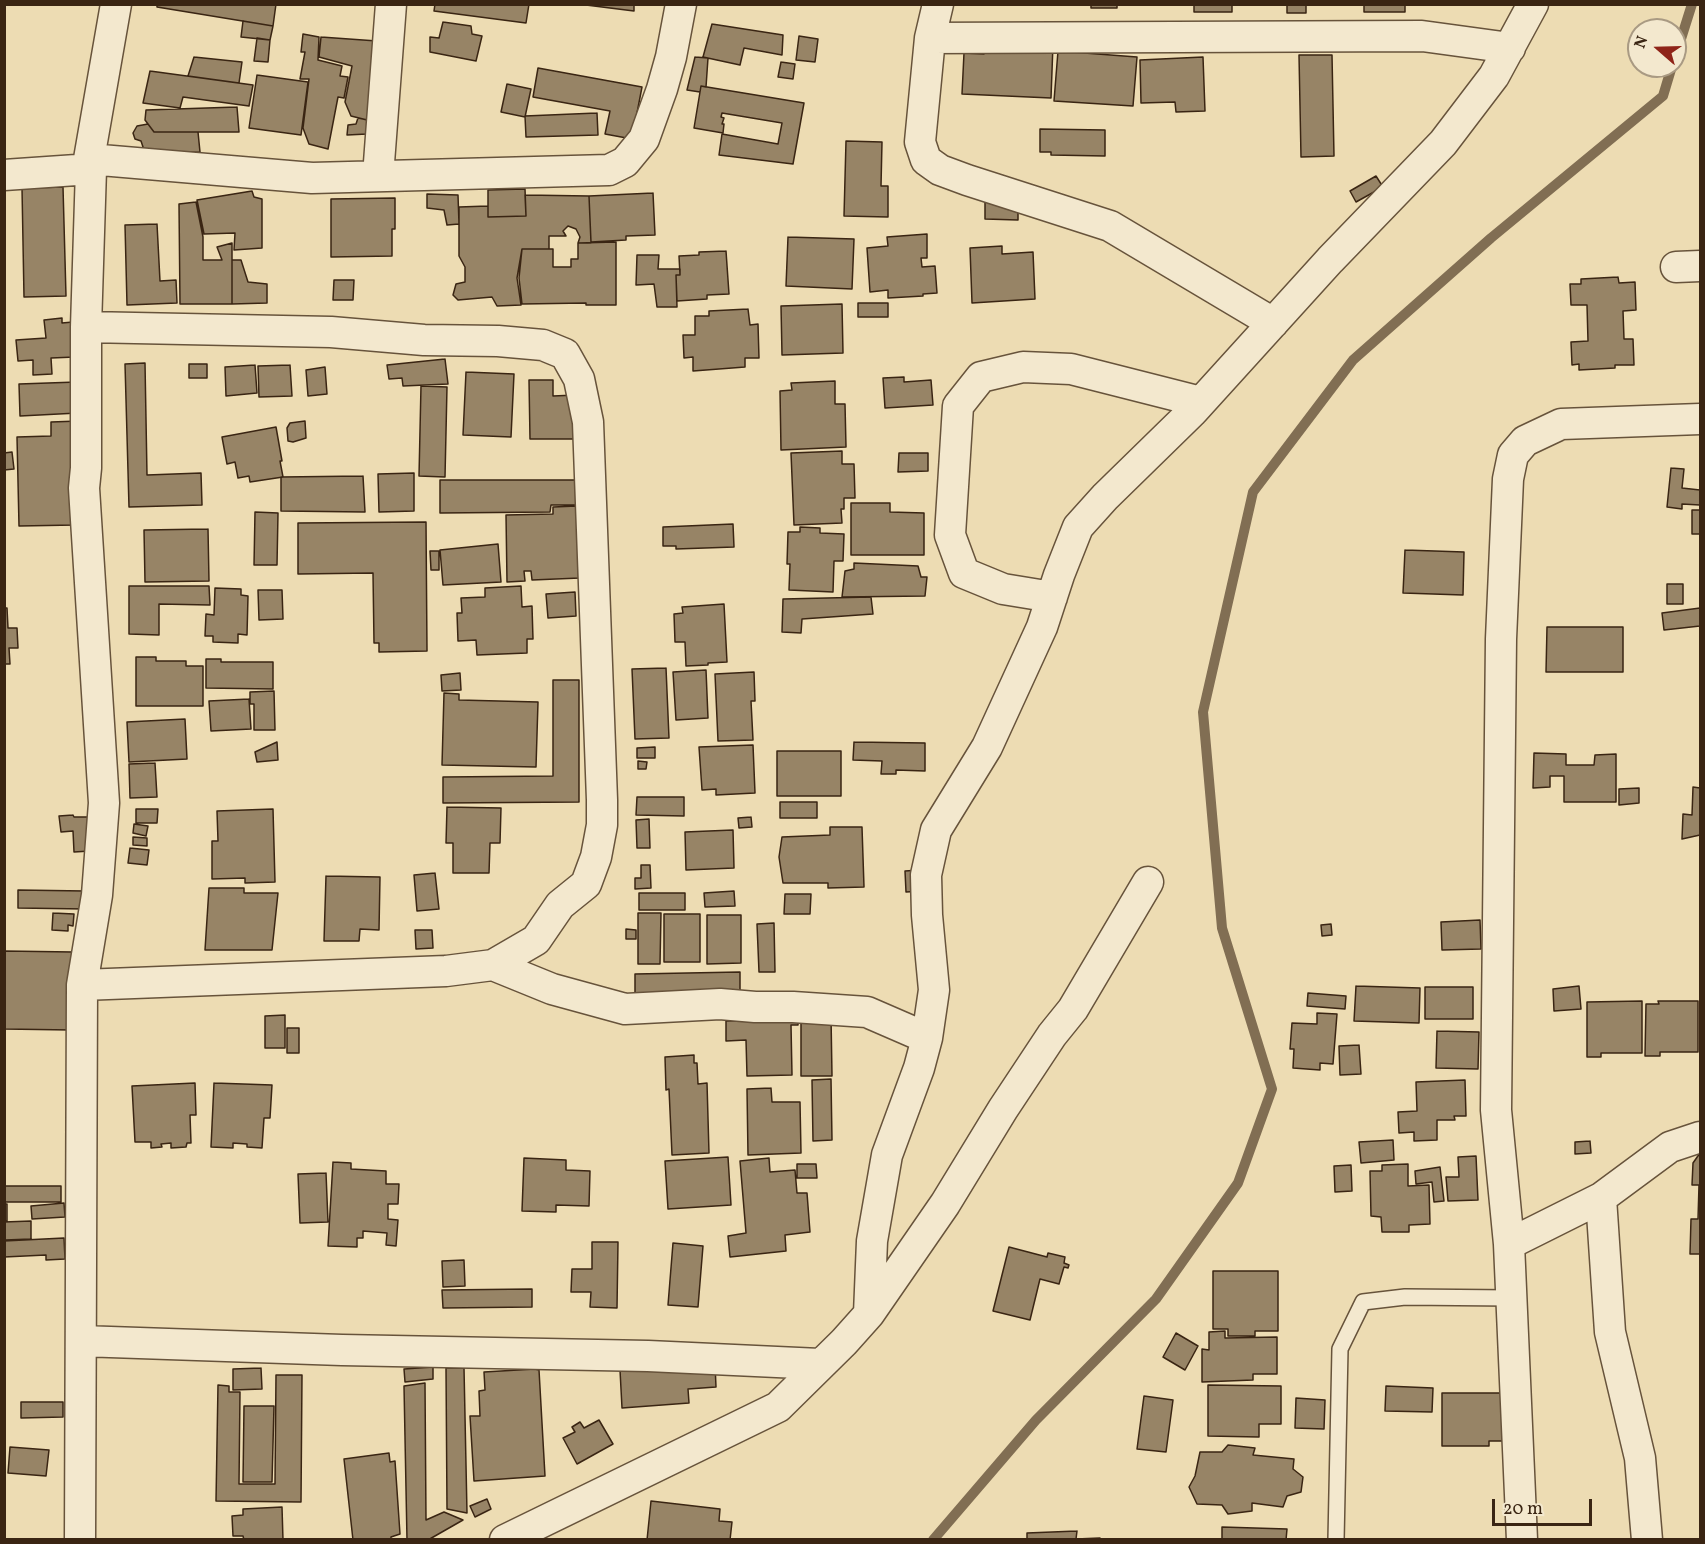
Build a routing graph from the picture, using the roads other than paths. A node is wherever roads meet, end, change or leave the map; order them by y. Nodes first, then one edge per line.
1 (116, 4) edge
2 (391, 4) edge
3 (681, 4) edge
4 (938, 4) edge
5 (1533, 4) edge
6 (930, 38) junction
7 (1510, 48) junction
8 (90, 164) junction
9 (4, 175) edge
10 (378, 176) junction
11 (1273, 322) junction
12 (86, 327) junction
13 (1201, 402) junction
14 (1701, 419) edge
15 (1052, 597) junction
16 (1148, 882) dead end
17 (493, 965) junction
18 (82, 985) junction
19 (927, 1038) junction
20 (1701, 1137) edge
21 (1601, 1198) junction
22 (1509, 1244) junction
23 (1511, 1298) junction
24 (869, 1314) junction
25 (81, 1341) junction
26 (820, 1364) junction
27 (80, 1539) edge
28 (513, 1539) edge
29 (1336, 1539) edge
30 (1522, 1539) edge
31 (1647, 1539) edge

1 - 8 street
2 - 10 street
3 - 10 street
4 - 6 street
5 - 7 street
6 - 7 street
6 - 11 street
7 - 11 street
8 - 9 street
8 - 10 street
8 - 12 street
11 - 13 street
12 - 17 street
12 - 18 street
13 - 15 street
13 - 15 street
14 - 22 street
15 - 19 street
16 - 24 street
17 - 18 street
17 - 19 street
18 - 25 street
19 - 24 street
20 - 21 street
21 - 22 street
21 - 31 street
22 - 23 street
23 - 29 lane
23 - 30 street
24 - 26 street
25 - 26 street
25 - 27 street
26 - 28 street

